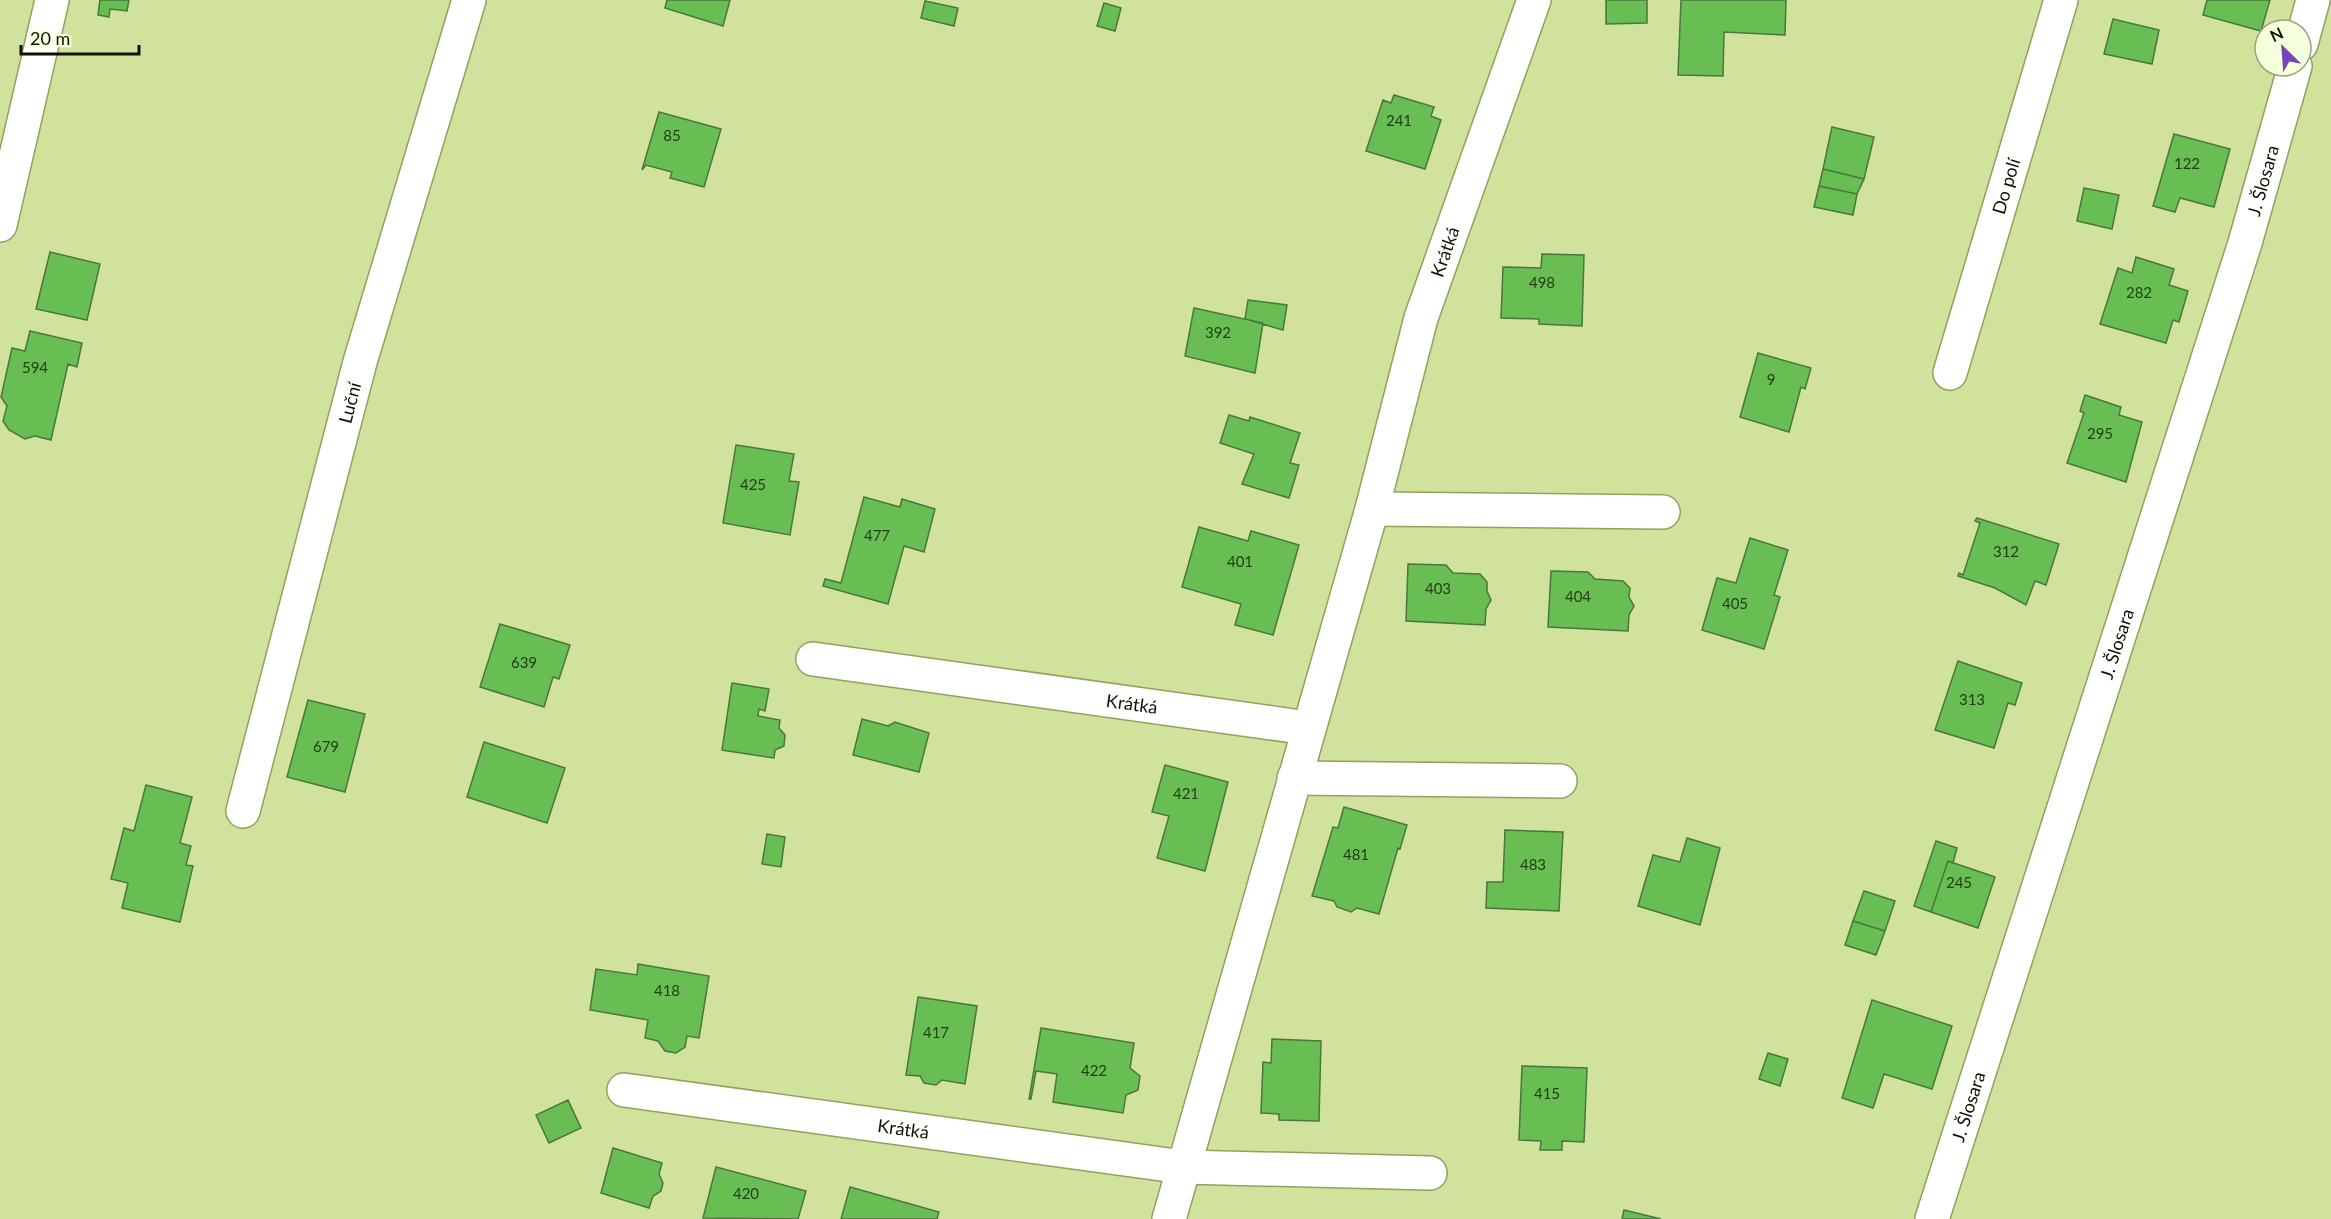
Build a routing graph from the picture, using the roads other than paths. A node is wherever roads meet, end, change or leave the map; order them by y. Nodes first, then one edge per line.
1 (52, 0) edge
2 (469, 0) edge
3 (1534, 0) edge
4 (2061, 0) edge
5 (2313, 0) edge
6 (2308, 18) edge
7 (2292, 78) edge
8 (0, 225) edge
9 (1950, 373) dead end
10 (1372, 508) junction
11 (1663, 512) dead end
12 (813, 659) dead end
13 (1308, 728) junction
14 (1294, 778) junction
15 (1560, 781) dead end
16 (243, 811) dead end
17 (624, 1090) dead end
18 (1183, 1167) junction
19 (1430, 1173) dead end
20 (1168, 1219) edge
21 (1932, 1219) edge

1 - 8 street
2 - 16 street, Luční
3 - 10 street, Krátká
4 - 9 street, Do polí
5 - 6 street
7 - 21 street, J. Šlosara
10 - 11 street
10 - 13 street, Krátká
12 - 13 street, Krátká
13 - 14 street, Krátká
14 - 15 street
14 - 18 street, Krátká
17 - 18 street, Krátká
18 - 19 street, Krátká
18 - 20 street, Krátká

